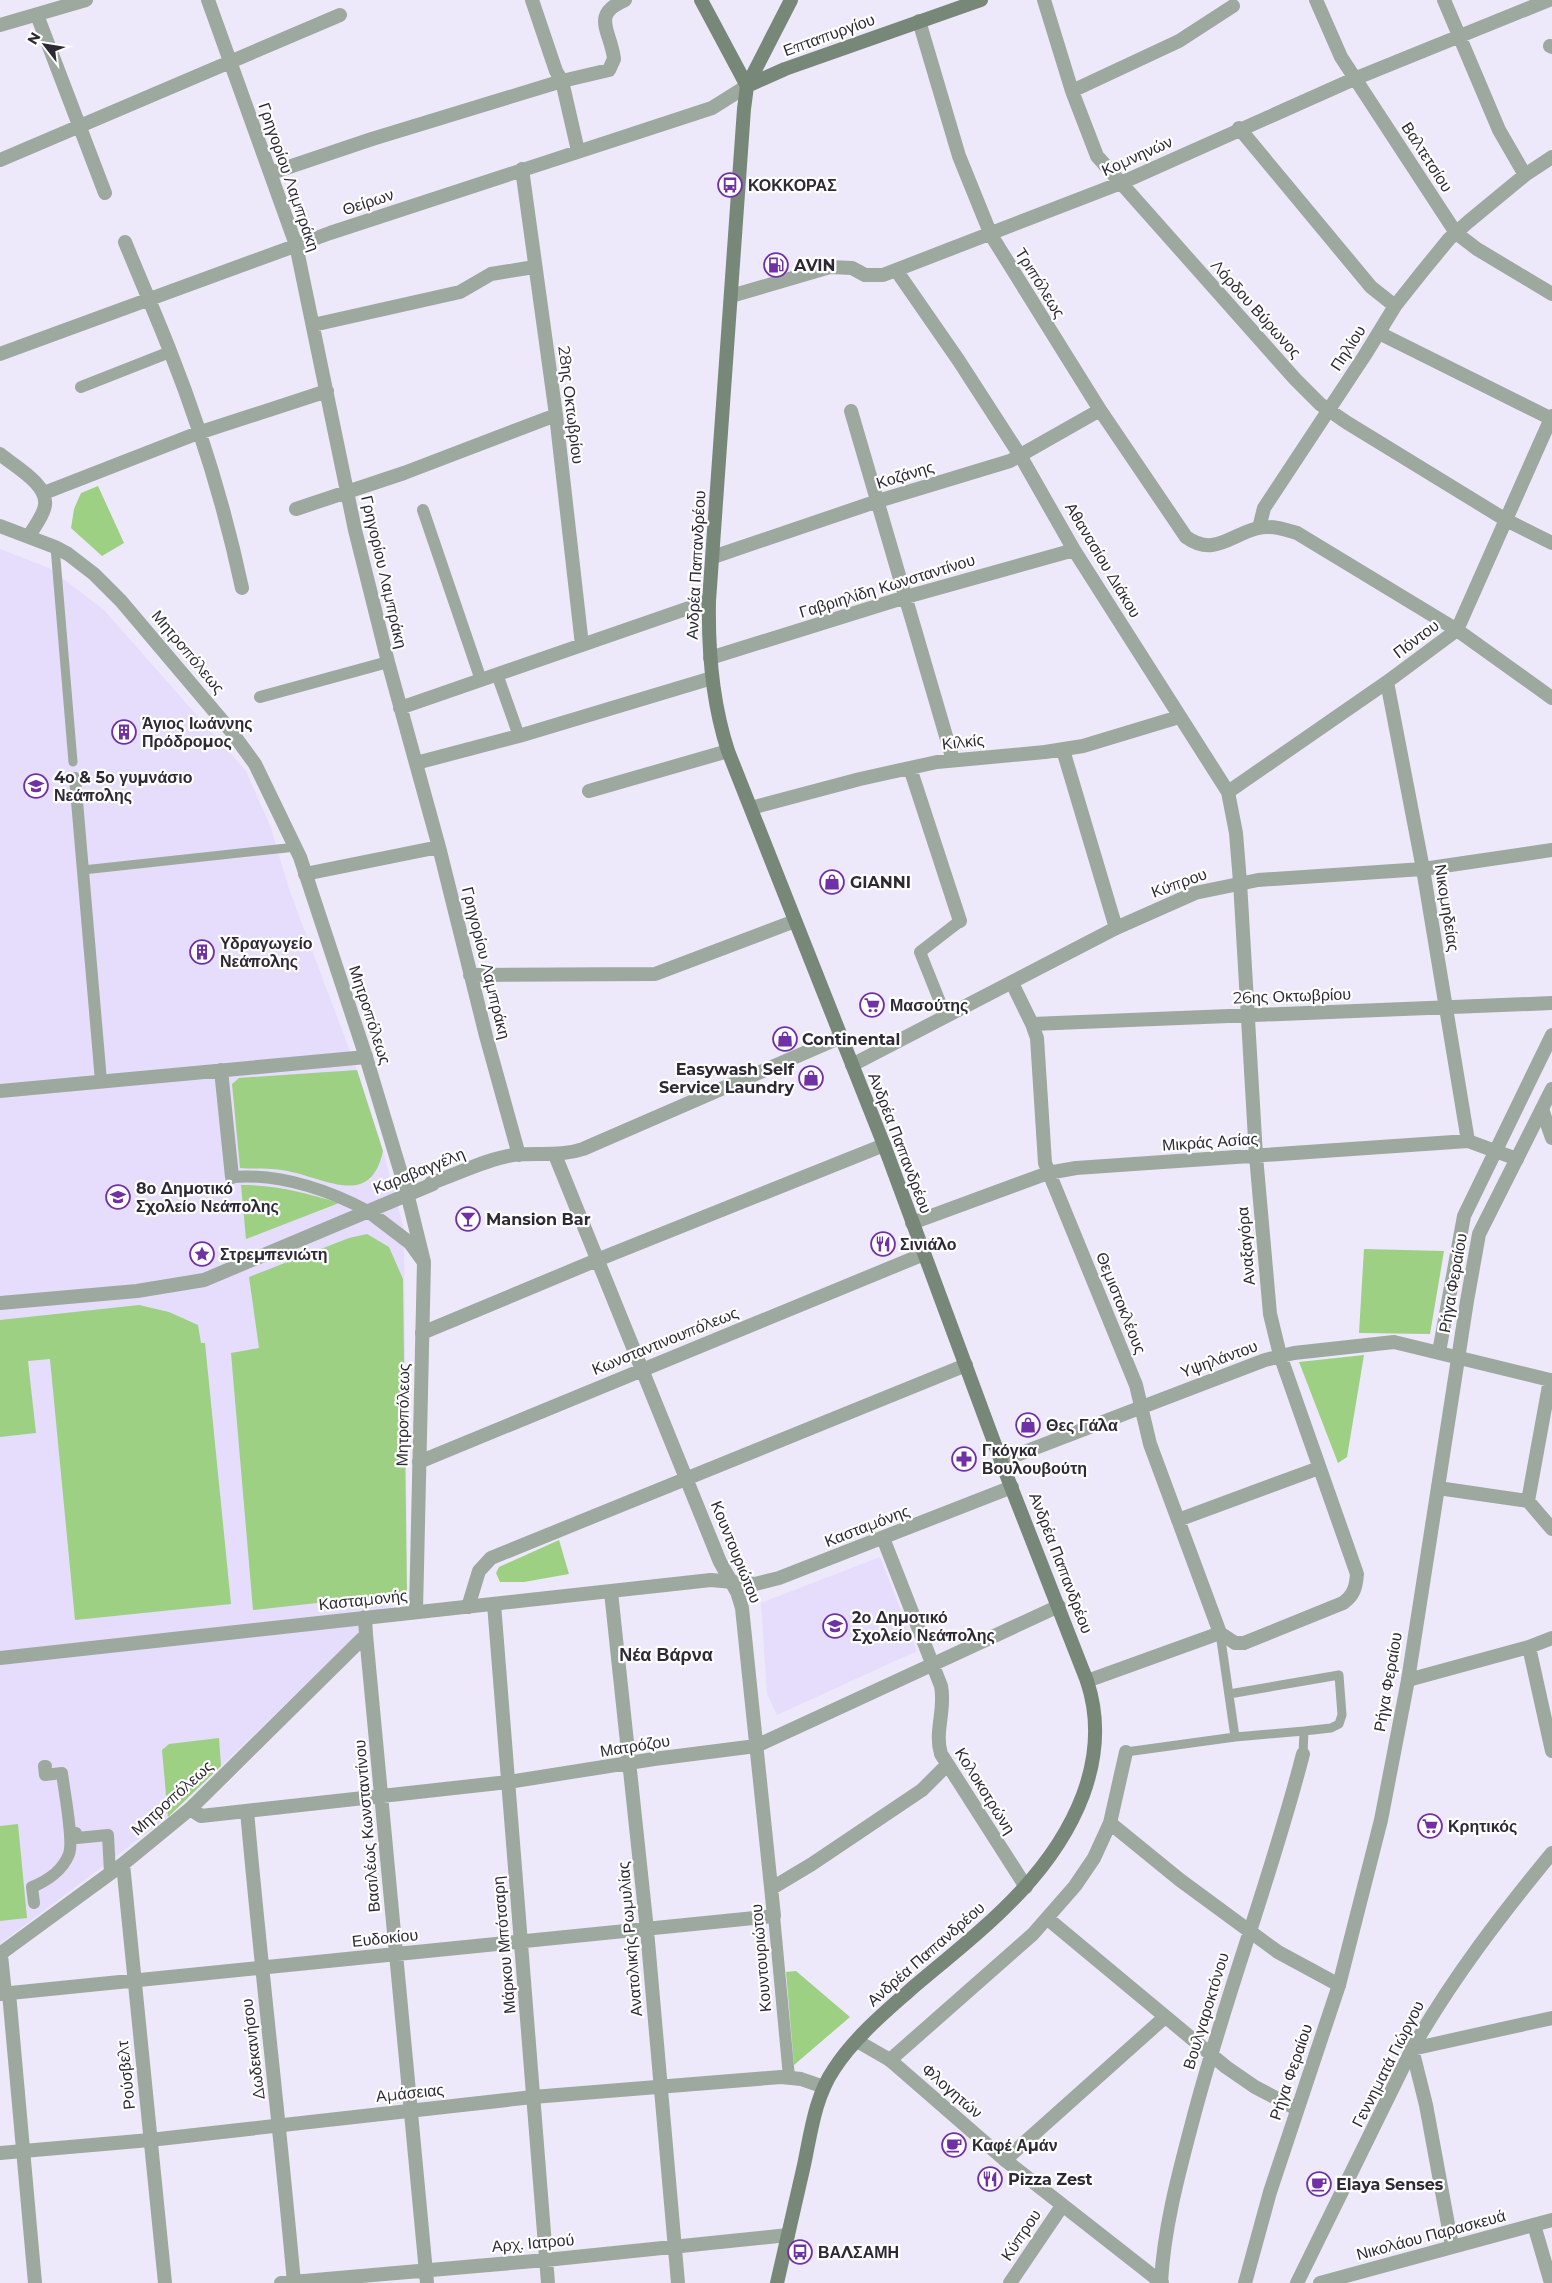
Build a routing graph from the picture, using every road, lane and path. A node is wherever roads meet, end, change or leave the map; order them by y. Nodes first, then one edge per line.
1 (208, 0) edge
2 (532, 0) edge
3 (625, 0) edge
4 (702, 0) edge
5 (791, 0) edge
6 (981, 0) edge
7 (1044, 0) edge
8 (1316, 0) edge
9 (1444, 0) edge
10 (1549, 0) edge
11 (77, 1) edge
12 (1233, 6) dead end
13 (37, 15) junction
14 (340, 15) dead end
15 (919, 20) junction
16 (0, 25) edge
17 (1460, 36) junction
18 (231, 62) junction
19 (1354, 78) junction
20 (562, 81) junction
21 (747, 86) junction
22 (1072, 91) junction
23 (78, 126) junction
24 (1239, 128) junction
25 (578, 151) junction
26 (1552, 157) edge
27 (0, 160) edge
28 (522, 169) junction
29 (272, 173) junction
30 (1525, 175) junction
31 (1121, 183) junction
32 (105, 193) dead end
33 (1456, 233) junction
34 (991, 235) junction
35 (125, 242) dead end
36 (296, 246) junction
37 (534, 267) junction
38 (896, 270) junction
39 (1552, 294) edge
40 (731, 296) junction
41 (148, 299) junction
42 (1395, 306) junction
43 (313, 324) junction
44 (1379, 334) junction
45 (170, 352) junction
46 (0, 354) edge
47 (81, 387) dead end
48 (327, 391) junction
49 (1328, 409) junction
50 (1100, 410) junction
51 (851, 411) dead end
52 (556, 415) junction
53 (1552, 418) edge
54 (198, 433) junction
55 (0, 454) edge
56 (1021, 457) junction
57 (348, 492) junction
58 (44, 493) junction
59 (878, 501) junction
60 (296, 510) dead end
61 (423, 510) dead end
62 (1506, 520) junction
63 (0, 526) edge
64 (1259, 528) junction
65 (29, 536) junction
66 (1552, 543) edge
67 (55, 547) junction
68 (1074, 550) junction
69 (712, 557) junction
70 (242, 588) dead end
71 (906, 598) junction
72 (709, 601) junction
73 (1457, 630) junction
74 (582, 645) junction
75 (710, 658) junction
76 (388, 662) junction
77 (497, 674) junction
78 (712, 678) junction
79 (481, 680) junction
80 (1388, 682) junction
81 (1551, 695) edge
82 (260, 697) dead end
83 (400, 708) junction
84 (1179, 718) junction
85 (519, 736) junction
86 (1064, 750) junction
87 (728, 751) junction
88 (953, 760) junction
89 (73, 762) dead end
90 (416, 763) junction
91 (910, 768) junction
92 (75, 778) dead end
93 (589, 791) dead end
94 (1228, 792) junction
95 (751, 808) junction
96 (296, 847) junction
97 (439, 847) junction
98 (1552, 850) edge
99 (1423, 869) junction
100 (83, 870) junction
101 (305, 874) junction
102 (1240, 882) junction
103 (795, 920) junction
104 (960, 921) joint
105 (1116, 928) junction
106 (470, 975) junction
107 (1012, 983) junction
108 (1552, 1004) edge
109 (1446, 1007) junction
110 (1248, 1015) junction
111 (946, 1017) junction
112 (1032, 1024) junction
113 (1552, 1034) edge
114 (841, 1038) junction
115 (366, 1057) junction
116 (852, 1065) junction
117 (221, 1070) junction
118 (101, 1081) junction
119 (1552, 1089) edge
120 (0, 1091) edge
121 (1542, 1109) junction
122 (1552, 1138) edge
123 (1468, 1141) junction
124 (884, 1145) junction
125 (1495, 1149) junction
126 (518, 1155) junction
127 (555, 1155) junction
128 (1256, 1156) junction
129 (1517, 1159) junction
130 (1048, 1173) junction
131 (232, 1176) joint
132 (407, 1193) junction
133 (368, 1211) junction
134 (912, 1223) junction
135 (924, 1254) junction
136 (596, 1260) junction
137 (424, 1262) junction
138 (0, 1303) edge
139 (422, 1333) junction
140 (1439, 1352) junction
141 (1280, 1356) junction
142 (1458, 1358) junction
143 (966, 1365) junction
144 (642, 1370) junction
145 (1551, 1380) edge
146 (1142, 1406) junction
147 (1001, 1461) junction
148 (419, 1462) junction
149 (1319, 1468) junction
150 (687, 1479) junction
151 (1012, 1488) junction
152 (1438, 1488) junction
153 (1528, 1502) junction
154 (1178, 1520) junction
155 (1552, 1529) edge
156 (883, 1538) junction
157 (731, 1581) junction
158 (611, 1592) junction
159 (494, 1604) junction
160 (1059, 1606) junction
161 (468, 1607) junction
162 (416, 1611) junction
163 (365, 1617) junction
164 (1220, 1633) junction
165 (366, 1635) junction
166 (1552, 1638) edge
167 (1529, 1647) junction
168 (0, 1658) edge
169 (934, 1665) junction
170 (1408, 1680) junction
171 (1088, 1681) junction
172 (1228, 1694) junction
173 (1304, 1731) junction
174 (1234, 1737) junction
175 (756, 1746) junction
176 (1552, 1751) edge
177 (1126, 1752) joint
178 (1302, 1754) joint
179 (66, 1762) dead end
180 (631, 1764) junction
181 (46, 1766) dead end
182 (947, 1766) junction
183 (508, 1782) junction
184 (382, 1798) junction
185 (190, 1809) junction
186 (247, 1811) junction
187 (73, 1822) junction
188 (1110, 1823) junction
189 (1552, 1854) edge
190 (123, 1864) junction
191 (110, 1873) junction
192 (1026, 1887) junction
193 (772, 1888) junction
194 (34, 1903) dead end
195 (774, 1916) junction
196 (1048, 1919) junction
197 (647, 1930) junction
198 (1249, 1931) junction
199 (521, 1941) junction
200 (397, 1954) junction
201 (1, 1955) edge
202 (261, 1969) junction
203 (134, 1980) junction
204 (1339, 1985) junction
205 (5, 1994) edge
206 (1165, 2017) junction
207 (1552, 2018) edge
208 (856, 2041) junction
209 (1412, 2049) junction
210 (1209, 2055) junction
211 (890, 2060) junction
212 (788, 2077) junction
213 (661, 2087) junction
214 (824, 2087) junction
215 (533, 2097) junction
216 (1296, 2109) junction
217 (411, 2110) junction
218 (279, 2126) junction
219 (150, 2140) junction
220 (23, 2151) junction
221 (0, 2153) edge
222 (1005, 2160) junction
223 (1062, 2206) junction
224 (1552, 2220) edge
225 (1534, 2225) junction
226 (788, 2235) junction
227 (675, 2246) junction
228 (1452, 2246) junction
229 (546, 2260) junction
230 (426, 2269) junction
231 (1350, 2279) edge
232 (289, 2282) edge
233 (35, 2283) edge
234 (165, 2283) edge
235 (427, 2283) edge
236 (548, 2283) edge
237 (678, 2283) edge
238 (777, 2283) edge
239 (1010, 2283) edge
240 (1162, 2283) edge
241 (1245, 2283) edge
242 (1297, 2283) edge
243 (1320, 2283) edge
244 (1551, 2283) edge

1 - 18 street, Γρηγορίου Λαμπράκη
2 - 20 street
3 - 20 street
4 - 21 main road
5 - 21 main road, Ανδρέα Παπανδρέου
6 - 15 main road, Επταπυργίου
7 - 22 street, Λόρδου Βύρωνος
8 - 19 street, Βαλτετσίου
9 - 17 street
10 - 17 street, Κομνηνών
11 - 13 street
12 - 22 street
13 - 16 street
13 - 23 street
14 - 18 street
15 - 21 main road, Επταπυργίου
15 - 34 street, Τριπόλεως
17 - 19 street, Κομνηνών
17 - 30 street
18 - 23 street
18 - 29 street, Γρηγορίου Λαμπράκη
19 - 24 street, Κομνηνών
19 - 33 street, Βαλτετσίου
20 - 25 street
20 - 29 street
21 - 25 street, Θείρων
21 - 40 main road, Ανδρέα Παπανδρέου
22 - 31 street, Λόρδου Βύρωνος
23 - 27 street
23 - 32 street
24 - 31 street, Κομνηνών
24 - 42 street
25 - 28 street, Θείρων
26 - 30 street, Πηλίου
28 - 36 street, Θείρων
28 - 37 street, 28ης Οκτωβρίου
29 - 36 street, Γρηγορίου Λαμπράκη
30 - 33 street, Πηλίου
31 - 34 street, Κομνηνών
31 - 49 street, Λόρδου Βύρωνος
33 - 39 street, Βαλτετσίου
33 - 42 street, Πηλίου
34 - 38 street, Κομνηνών
34 - 50 street, Τριπόλεως
35 - 41 street
36 - 41 street, Θείρων
36 - 43 street, Γρηγορίου Λαμπράκη
37 - 43 street
37 - 52 street, 28ης Οκτωβρίου
38 - 40 street, Κομνηνών
38 - 56 street, Αθανασίου Διάκου
40 - 69 main road, Ανδρέα Παπανδρέου
41 - 45 street
41 - 46 street, Θείρων
42 - 44 street, Πηλίου
43 - 48 street, Γρηγορίου Λαμπράκη
44 - 49 street, Πηλίου
44 - 53 street
45 - 47 street
45 - 54 street
48 - 54 street
48 - 57 street, Γρηγορίου Λαμπράκη
49 - 62 street, Λόρδου Βύρωνος
49 - 64 street, Πηλίου
50 - 56 street, Κοζάνης
50 - 64 street, Τριπόλεως
51 - 59 street
52 - 57 street
52 - 74 street, 28ης Οκτωβρίου
53 - 62 street, Πόντου
54 - 58 street
54 - 70 street
55 - 58 street
56 - 59 street, Κοζάνης
56 - 68 street, Αθανασίου Διάκου
57 - 60 street
57 - 76 street, Γρηγορίου Λαμπράκη
58 - 65 street
59 - 69 street, Κοζάνης
59 - 71 street
61 - 79 street
62 - 66 street, Λόρδου Βύρωνος
62 - 73 street, Πόντου
63 - 65 street, Μητροπόλεως
64 - 73 street
65 - 67 street, Μητροπόλεως
67 - 89 lane
67 - 96 street, Μητροπόλεως
68 - 71 street, Γαβριηλίδη Κωνσταντίνου
68 - 84 street, Αθανασίου Διάκου
69 - 72 main road, Ανδρέα Παπανδρέου
71 - 75 street, Γαβριηλίδη Κωνσταντίνου
71 - 88 street
72 - 74 street
72 - 75 main road, Ανδρέα Παπανδρέου
73 - 80 street, Πόντου
73 - 81 street
74 - 77 street
75 - 78 main road, Ανδρέα Παπανδρέου
76 - 82 street
76 - 83 street, Γρηγορίου Λαμπράκη
77 - 79 street
77 - 85 street
78 - 85 street
78 - 87 main road, Ανδρέα Παπανδρέου
79 - 83 street
80 - 94 street, Πόντου
80 - 99 street, Νικομηδείας
83 - 90 street, Γρηγορίου Λαμπράκη
84 - 86 street, Κιλκίς
84 - 94 street, Αθανασίου Διάκου
85 - 90 street
86 - 88 street, Κιλκίς
86 - 105 street
87 - 93 street
87 - 95 main road, Ανδρέα Παπανδρέου
88 - 91 street, Κιλκίς
90 - 97 street, Γρηγορίου Λαμπράκη
91 - 95 street, Κιλκίς
91 - 104 street
92 - 100 street
94 - 102 street, Αθανασίου Διάκου
95 - 103 main road, Ανδρέα Παπανδρέου
96 - 100 lane
96 - 101 street, Μητροπόλεως
97 - 101 street
97 - 106 street, Γρηγορίου Λαμπράκη
98 - 99 street, Κύπρου
99 - 102 street, Κύπρου
99 - 109 street, Νικομηδείας
100 - 118 street
101 - 115 street, Μητροπόλεως
102 - 105 street, Κύπρου
102 - 110 street, Αναξαγόρα
103 - 106 street
103 - 114 main road, Ανδρέα Παπανδρέου
104 - 111 street
105 - 107 street, Κύπρου
106 - 126 street, Γρηγορίου Λαμπράκη
107 - 111 street, Κύπρου
107 - 112 street, Θεμιστοκλέους
108 - 109 street, 26ης Οκτωβρίου
109 - 110 street, 26ης Οκτωβρίου
109 - 123 street, Νικομηδείας
110 - 112 street, 26ης Οκτωβρίου
110 - 128 street, Αναξαγόρα
111 - 116 street, Κύπρου
112 - 130 street, Θεμιστοκλέους
113 - 125 street, Ρήγα Φεραίου
114 - 116 main road, Ανδρέα Παπανδρέου
114 - 127 street, Καραβαγγέλη
115 - 117 street
115 - 132 street, Μητροπόλεως
116 - 124 main road, Ανδρέα Παπανδρέου
117 - 118 street
117 - 131 street
118 - 120 street
119 - 121 street, Ρήγα Φεραίου
121 - 122 street
121 - 129 street, Ρήγα Φεραίου
123 - 125 street, Μικράς Ασίας
123 - 128 street, Μικράς Ασίας
124 - 134 main road, Ανδρέα Παπανδρέου
124 - 136 street
125 - 129 street, Μικράς Ασίας
125 - 140 street, Ρήγα Φεραίου
126 - 127 street, Καραβαγγέλη
126 - 132 street, Καραβαγγέλη
127 - 136 street, Κουντουριώτου
128 - 130 street, Μικράς Ασίας
128 - 141 street, Αναξαγόρα
129 - 142 street, Ρήγα Φεραίου
130 - 134 street, Μικράς Ασίας
130 - 146 street, Θεμιστοκλέους
131 - 133 street
132 - 133 street, Καραβαγγέλη
132 - 137 street, Μητροπόλεως
133 - 137 street
133 - 138 street, Καραβαγγέλη
134 - 135 main road, Ανδρέα Παπανδρέου
135 - 143 main road, Ανδρέα Παπανδρέου
135 - 144 street, Κωνσταντινουπόλεως
136 - 139 street
136 - 144 street, Κουντουριώτου
137 - 139 street, Μητροπόλεως
139 - 148 street, Μητροπόλεως
140 - 141 street, Υψηλάντου
140 - 142 street, Υψηλάντου
141 - 146 street, Υψηλάντου
141 - 149 street, Αναξαγόρα
142 - 145 street, Υψηλάντου
142 - 152 street, Ρήγα Φεραίου
143 - 147 main road, Ανδρέα Παπανδρέου
143 - 150 street
144 - 148 street, Κωνσταντινουπόλεως
144 - 150 street, Κουντουριώτου
145 - 153 street
146 - 147 street, Υψηλάντου
146 - 154 street, Θεμιστοκλέους
147 - 151 main road, Ανδρέα Παπανδρέου
148 - 162 street, Μητροπόλεως
149 - 154 street
149 - 164 street, Αναξαγόρα
150 - 157 street, Κουντουριώτου
150 - 161 street
151 - 156 street, Κασταμόνης
151 - 160 main road, Ανδρέα Παπανδρέου
152 - 153 street
152 - 170 street, Ρήγα Φεραίου
153 - 155 street
154 - 164 street, Θεμιστοκλέους
156 - 157 street, Κασταμόνης
156 - 169 street, Κολοκοτρώνη
157 - 158 street, Κασταμονής
157 - 175 street, Κουντουριώτου
158 - 159 street, Κασταμονής
158 - 180 street, Ανατολικής Ρωμυλίας
159 - 161 street, Κασταμονής
159 - 183 street, Μάρκου Μπότσαρη
160 - 169 street, Ματρόζου
160 - 171 main road, Ανδρέα Παπανδρέου
161 - 162 street, Κασταμονής
162 - 163 street, Κασταμονής
163 - 165 street
163 - 168 street, Κασταμονής
164 - 171 street
164 - 172 lane
165 - 184 street, Βασιλέως Κωνσταντίνου
165 - 185 street, Μητροπόλεως
166 - 167 street
167 - 170 street
167 - 176 street
169 - 175 street, Ματρόζου
169 - 182 street, Κολοκοτρώνη
170 - 204 street, Ρήγα Φεραίου
171 - 192 main road, Ανδρέα Παπανδρέου
172 - 173 lane
172 - 174 lane
173 - 174 lane
173 - 178 lane
174 - 177 lane
175 - 180 street, Ματρόζου
175 - 193 street, Κουντουριώτου
177 - 188 street
178 - 198 street, Βουλγαροκτόνου
179 - 187 street
180 - 183 street, Ματρόζου
180 - 197 street, Ανατολικής Ρωμυλίας
181 - 187 street
182 - 192 street, Κολοκοτρώνη
182 - 193 street
183 - 184 street, Ματρόζου
183 - 199 street, Μάρκου Μπότσαρη
184 - 186 street, Ματρόζου
184 - 200 street, Βασιλέως Κωνσταντίνου
185 - 186 street, Ματρόζου
185 - 190 street, Μητροπόλεως
186 - 202 street, Δωδεκανήσου
187 - 191 street
187 - 194 street
188 - 196 street
188 - 198 street
189 - 209 street, Γεννηματά Γιώργου
190 - 191 street, Μητροπόλεως
190 - 203 street, Ρούσβελτ
191 - 201 street, Μητροπόλεως
192 - 208 main road, Ανδρέα Παπανδρέου
193 - 195 street, Κουντουριώτου
195 - 197 street, Ευδοκίου
195 - 212 street, Κουντουριώτου
196 - 206 street
196 - 211 street
197 - 199 street, Ευδοκίου
197 - 213 street, Ανατολικής Ρωμυλίας
198 - 204 street
198 - 210 street, Βουλγαροκτόνου
199 - 200 street, Ευδοκίου
199 - 215 street, Μάρκου Μπότσαρη
200 - 202 street, Ευδοκίου
200 - 217 street, Βασιλέως Κωνσταντίνου
201 - 205 street, Μητροπόλεως
202 - 203 street, Ευδοκίου
202 - 218 street, Δωδεκανήσου
203 - 205 street, Ευδοκίου
203 - 219 street, Ρούσβελτ
204 - 216 street, Ρήγα Φεραίου
205 - 220 street, Μητροπόλεως
206 - 210 street
206 - 222 street
207 - 209 street
208 - 211 street, Φλογητών
208 - 214 main road, Ανδρέα Παπανδρέου
209 - 228 street
209 - 242 street, Γεννηματά Γιώργου
210 - 216 street
210 - 240 street, Βουλγαροκτόνου
211 - 222 street, Φλογητών
212 - 213 street, Αμάσειας
212 - 214 street, Αμάσειας
213 - 215 street, Αμάσειας
213 - 227 street, Ανατολικής Ρωμυλίας
214 - 226 main road, Ανδρέα Παπανδρέου
215 - 217 street, Αμάσειας
215 - 229 street, Μάρκου Μπότσαρη
216 - 241 street, Ρήγα Φεραίου
217 - 218 street, Αμάσειας
217 - 230 street, Βασιλέως Κωνσταντίνου
218 - 219 street, Αμάσειας
218 - 232 street, Δωδεκανήσου
219 - 220 street, Αμάσειας
219 - 234 street, Ρούσβελτ
220 - 221 street, Αμάσειας
220 - 233 street, Μητροπόλεως
222 - 223 street, Φλογητών
223 - 239 street, Κύπρου
223 - 240 street, Φλογητών
224 - 225 street, Νικολάου Παρασκευά
225 - 228 street, Νικολάου Παρασκευά
225 - 244 street
226 - 227 street, Αρχ. Ιατρού
226 - 238 main road, Ανδρέα Παπανδρέου
227 - 229 street, Αρχ. Ιατρού
227 - 237 street, Ανατολικής Ρωμυλίας
228 - 231 street, Νικολάου Παρασκευά
229 - 230 street, Αρχ. Ιατρού
229 - 236 street, Μάρκου Μπότσαρη
230 - 232 street, Αρχ. Ιατρού
230 - 235 street, Βασιλέως Κωνσταντίνου
231 - 243 street, Νικολάου Παρασκευά

